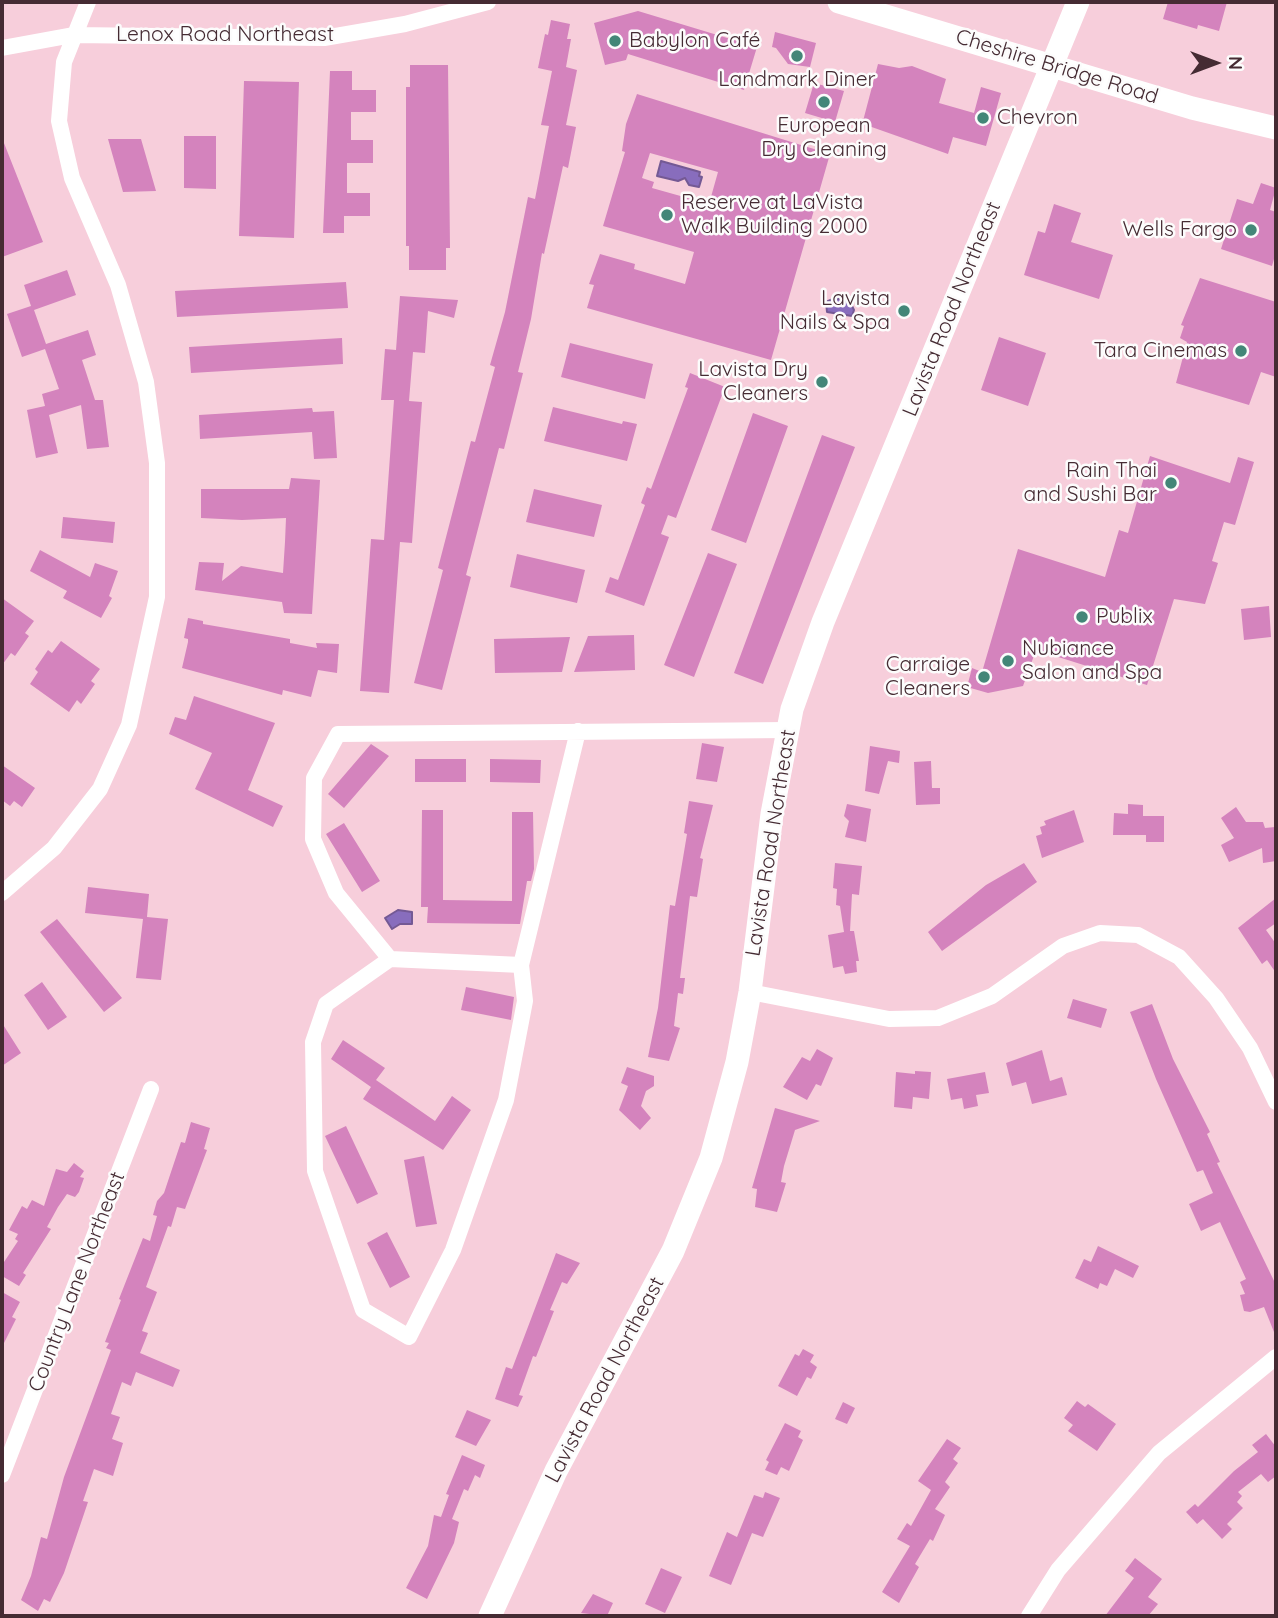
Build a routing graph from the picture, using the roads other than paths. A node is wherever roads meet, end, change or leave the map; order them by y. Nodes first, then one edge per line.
1 (88, 2) edge
2 (488, 2) edge
3 (839, 2) edge
4 (1078, 2) edge
5 (73, 35) junction
6 (2, 48) edge
7 (1053, 65) junction
8 (1276, 128) edge
9 (788, 730) junction
10 (578, 732) junction
11 (2, 893) edge
12 (390, 959) junction
13 (522, 965) junction
14 (750, 992) junction
15 (151, 1089) dead end
16 (1276, 1102) edge
17 (1276, 1357) edge
18 (2, 1475) edge
19 (490, 1616) edge
20 (1030, 1616) edge

1 - 5 street
2 - 5 street, Lenox Road Northeast
3 - 7 main road, Cheshire Bridge Road
4 - 7 main road, Lavista Road Northeast
5 - 6 street, Lenox Road Northeast
5 - 11 street
7 - 8 main road, Cheshire Bridge Road
7 - 9 main road, Lavista Road Northeast
9 - 10 street
9 - 14 main road, Lavista Road Northeast
10 - 12 street
10 - 13 street
12 - 13 street
12 - 13 street
14 - 16 street
14 - 19 main road, Lavista Road Northeast
15 - 18 street, Country Lane Northeast
17 - 20 street

